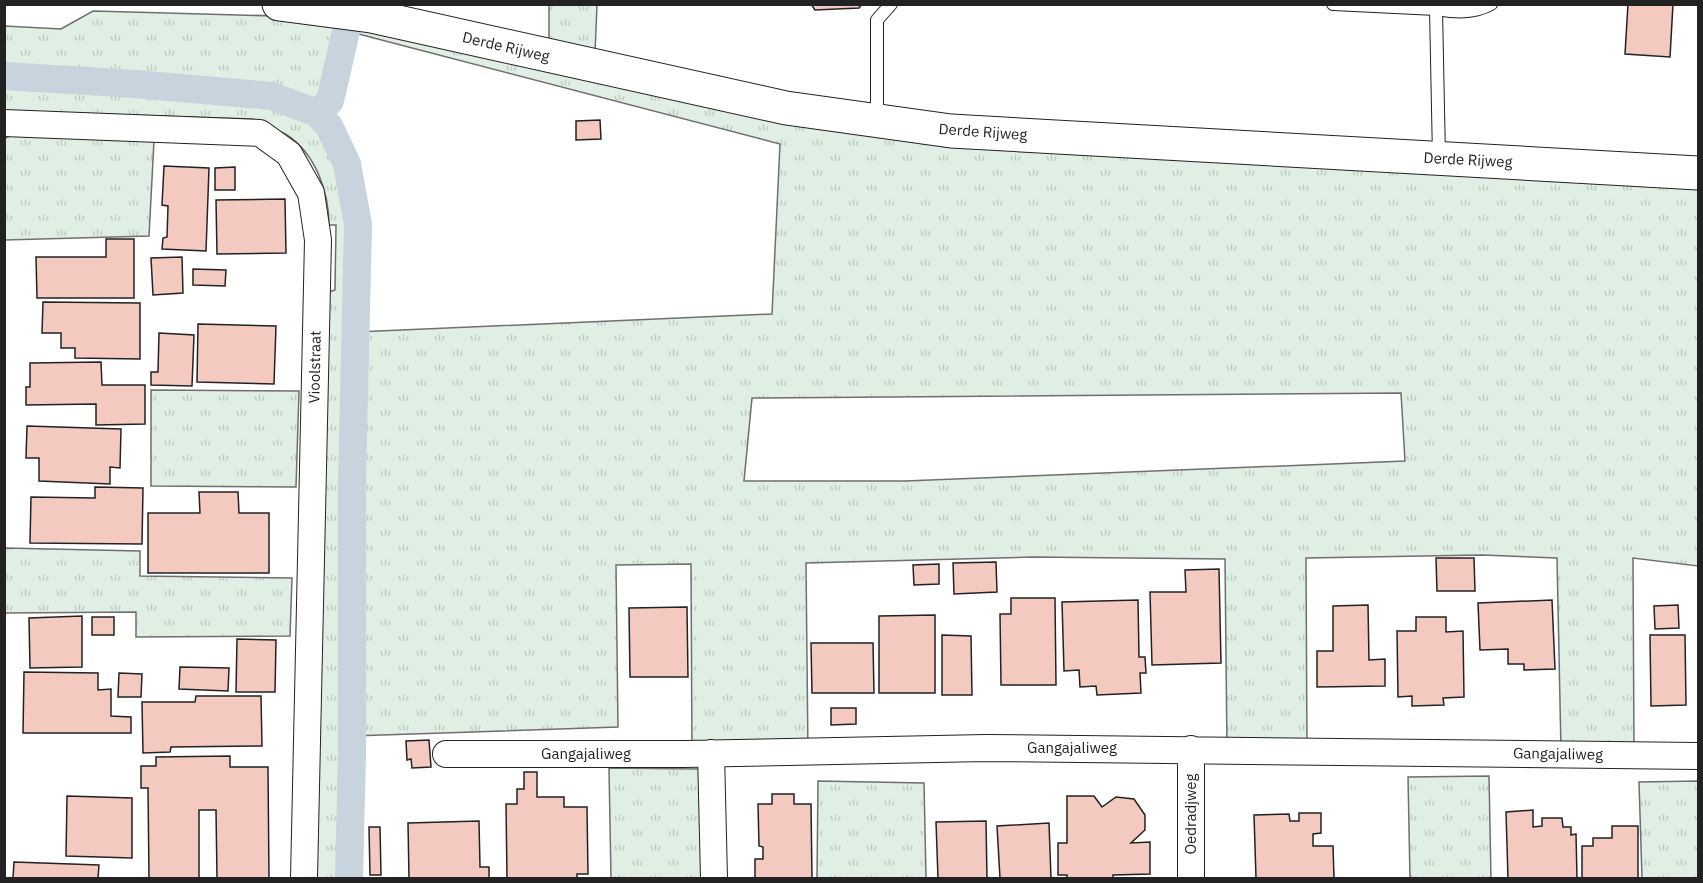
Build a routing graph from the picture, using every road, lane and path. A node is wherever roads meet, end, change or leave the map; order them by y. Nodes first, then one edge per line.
1 (279, 4) edge
2 (891, 4) edge
3 (1333, 4) edge
4 (1491, 4) edge
5 (1436, 9) junction
6 (877, 121) junction
7 (4, 123) edge
8 (1439, 159) junction
9 (1698, 173) edge
10 (1191, 749) junction
11 (711, 753) junction
12 (446, 754) dead end
13 (1698, 756) edge
14 (304, 879) edge
15 (714, 879) edge
16 (1191, 879) edge

1 - 6 street, Derde Rijweg
2 - 6 lane
3 - 5 lane
4 - 5 lane
5 - 8 lane
6 - 8 street, Derde Rijweg
7 - 14 street, Vioolstraat
8 - 9 street, Derde Rijweg
10 - 11 street, Gangajaliweg
10 - 13 street, Gangajaliweg
10 - 16 street, Oedradjweg
11 - 12 street, Gangajaliweg
11 - 15 street

